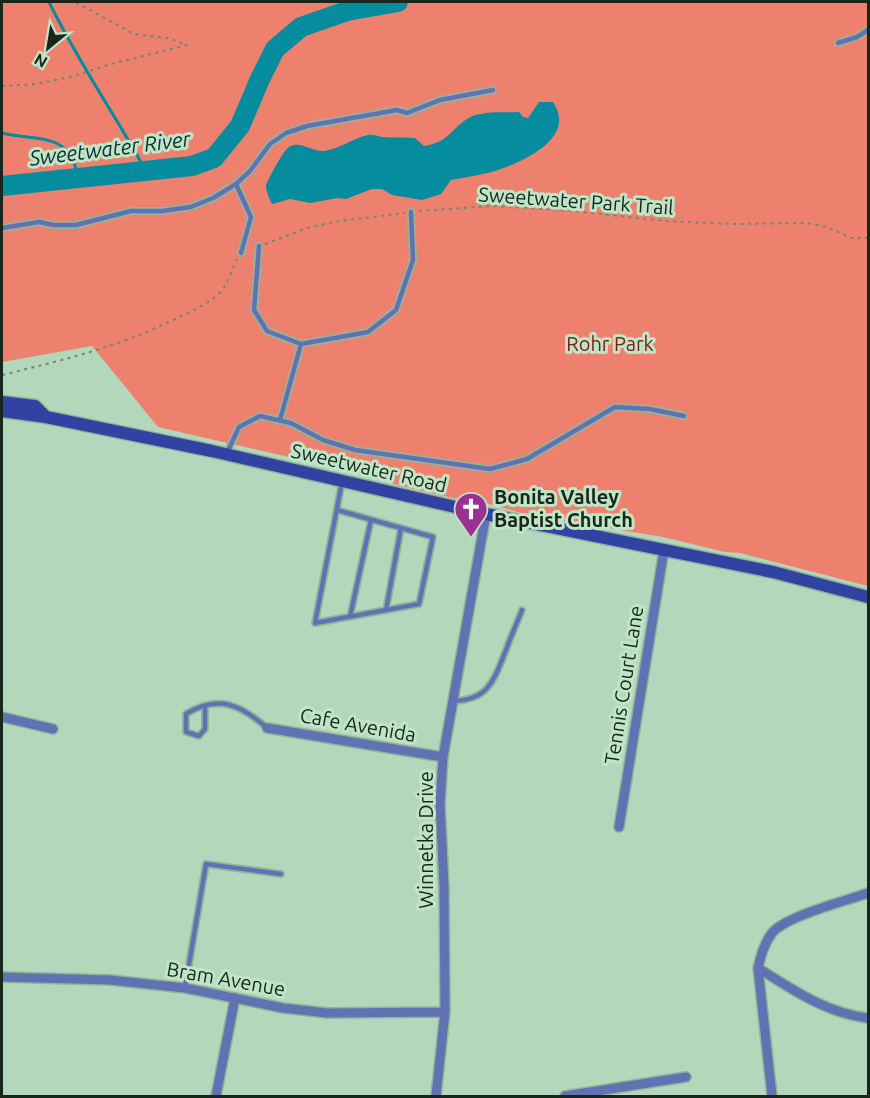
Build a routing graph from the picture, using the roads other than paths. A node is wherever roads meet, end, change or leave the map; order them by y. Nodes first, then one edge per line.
1 (868, 30) edge
2 (838, 43) dead end
3 (493, 90) dead end
4 (236, 184) junction
5 (411, 212) road end
6 (2, 228) edge
7 (259, 246) road end
8 (241, 253) road end
9 (301, 344) junction
10 (2, 402) edge
11 (2, 411) edge
12 (684, 416) dead end
13 (46, 417) junction
14 (280, 420) junction
15 (226, 455) junction
16 (342, 482) junction
17 (337, 510) junction
18 (486, 514) junction
19 (371, 520) junction
20 (401, 528) junction
21 (664, 550) junction
22 (868, 597) edge
23 (386, 610) junction
24 (522, 610) dead end
25 (350, 616) junction
26 (453, 701) junction
27 (205, 706) junction
28 (2, 717) edge
29 (267, 728) joint
30 (53, 729) dead end
31 (443, 757) junction
32 (619, 827) dead end
33 (282, 874) dead end
34 (868, 893) edge
35 (758, 968) junction
36 (2, 977) edge
37 (185, 988) junction
38 (235, 998) junction
39 (444, 1012) junction
40 (868, 1018) edge
41 (686, 1077) dead end
42 (216, 1096) edge
43 (436, 1096) edge
44 (565, 1096) edge
45 (772, 1096) edge

1 - 2 lane
3 - 4 lane
4 - 6 lane
4 - 8 lane
5 - 9 lane
7 - 9 lane
9 - 14 lane
10 - 13 main road
11 - 13 main road, Sweetwater Road
12 - 14 lane
13 - 15 main road, Sweetwater Road
14 - 15 lane
15 - 16 main road, Sweetwater Road
16 - 17 lane
16 - 18 main road, Sweetwater Road
17 - 19 lane
17 - 25 lane
18 - 21 main road, Sweetwater Road
18 - 26 street, Winnetka Drive
19 - 20 lane
19 - 25 lane
20 - 23 lane
20 - 23 lane
21 - 22 main road, Sweetwater Road
21 - 32 street, Tennis Court Lane
23 - 25 lane
24 - 26 lane
26 - 31 street, Winnetka Drive
27 - 27 lane
27 - 29 lane
28 - 30 street
29 - 31 street, Cafe Avenida
31 - 39 street, Winnetka Drive
33 - 37 lane
34 - 35 street
35 - 40 street
35 - 45 street
36 - 37 street, Bram Avenue
37 - 38 street, Bram Avenue
38 - 39 street, Bram Avenue
38 - 42 street
39 - 43 street, Winnetka Drive
41 - 44 street

